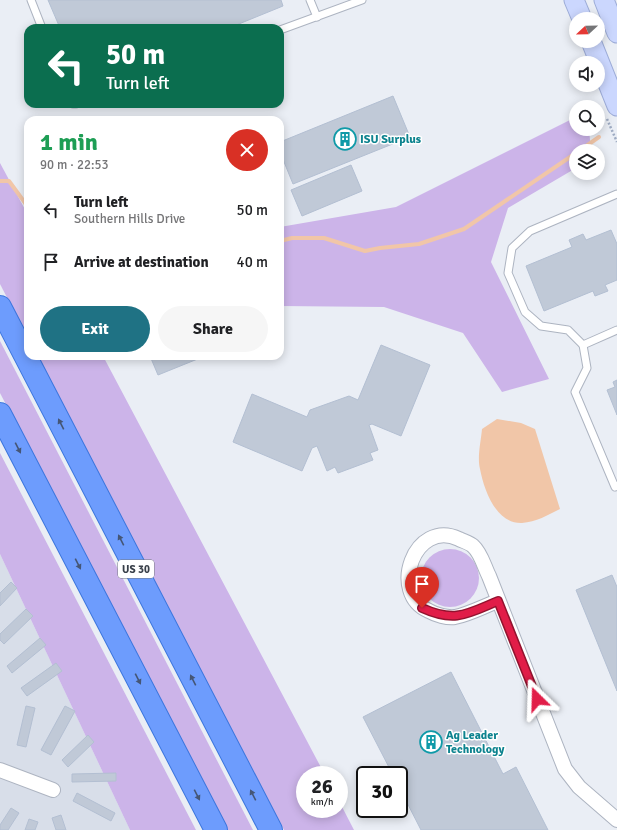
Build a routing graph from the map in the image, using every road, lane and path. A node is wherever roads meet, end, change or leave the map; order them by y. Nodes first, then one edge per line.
1 (31, 0) edge
2 (310, 0) edge
3 (362, 0) edge
4 (574, 0) edge
5 (604, 0) edge
6 (579, 12) edge
7 (317, 17) junction
8 (40, 24) edge
9 (284, 29) edge
10 (617, 33) edge
11 (594, 48) edge
12 (617, 106) edge
13 (617, 194) edge
14 (0, 307) edge
15 (617, 330) edge
16 (583, 345) junction
17 (24, 353) edge
18 (27, 360) edge
19 (0, 414) edge
20 (617, 486) edge
21 (498, 601) junction
22 (0, 770) edge
23 (53, 790) dead end
24 (617, 820) edge
25 (216, 830) edge
26 (271, 830) edge

1 - 8 lane
2 - 7 lane
3 - 7 lane
4 - 6 main road
5 - 10 main road
7 - 9 lane
11 - 12 main road
13 - 16 lane
17 -> 14 highway, US 30
15 - 16 lane
16 - 20 lane
26 -> 18 highway, US 30
19 -> 25 highway
21 - 21 street
21 - 24 street
22 - 23 street

